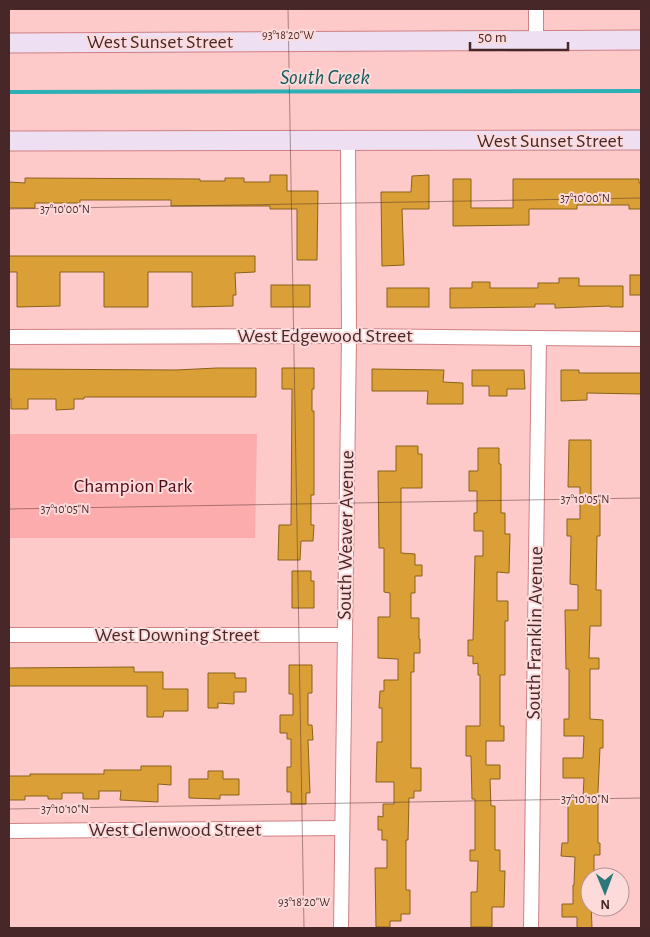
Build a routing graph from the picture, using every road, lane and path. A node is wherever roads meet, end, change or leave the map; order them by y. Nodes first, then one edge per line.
1 (536, 9) edge
2 (641, 40) edge
3 (536, 41) junction
4 (9, 43) edge
5 (641, 140) edge
6 (9, 141) edge
7 (348, 141) junction
8 (9, 336) edge
9 (349, 336) junction
10 (539, 338) junction
11 (641, 339) edge
12 (9, 635) edge
13 (345, 635) junction
14 (342, 828) junction
15 (9, 831) edge
16 (341, 928) edge
17 (531, 928) edge

1 - 3 street
2 - 3 main road, West Sunset Street
3 - 4 main road, West Sunset Street
5 - 7 main road, West Sunset Street
6 - 7 main road, West Sunset Street
7 - 9 street, South Weaver Avenue
8 - 9 street, West Edgewood Street
9 - 10 street, West Edgewood Street
9 - 13 street, South Weaver Avenue
10 - 11 street, West Edgewood Street
10 - 17 street, South Franklin Avenue
12 - 13 street, West Downing Street
13 - 14 street, South Weaver Avenue
14 - 15 street, West Glenwood Street
14 - 16 street, South Weaver Avenue

